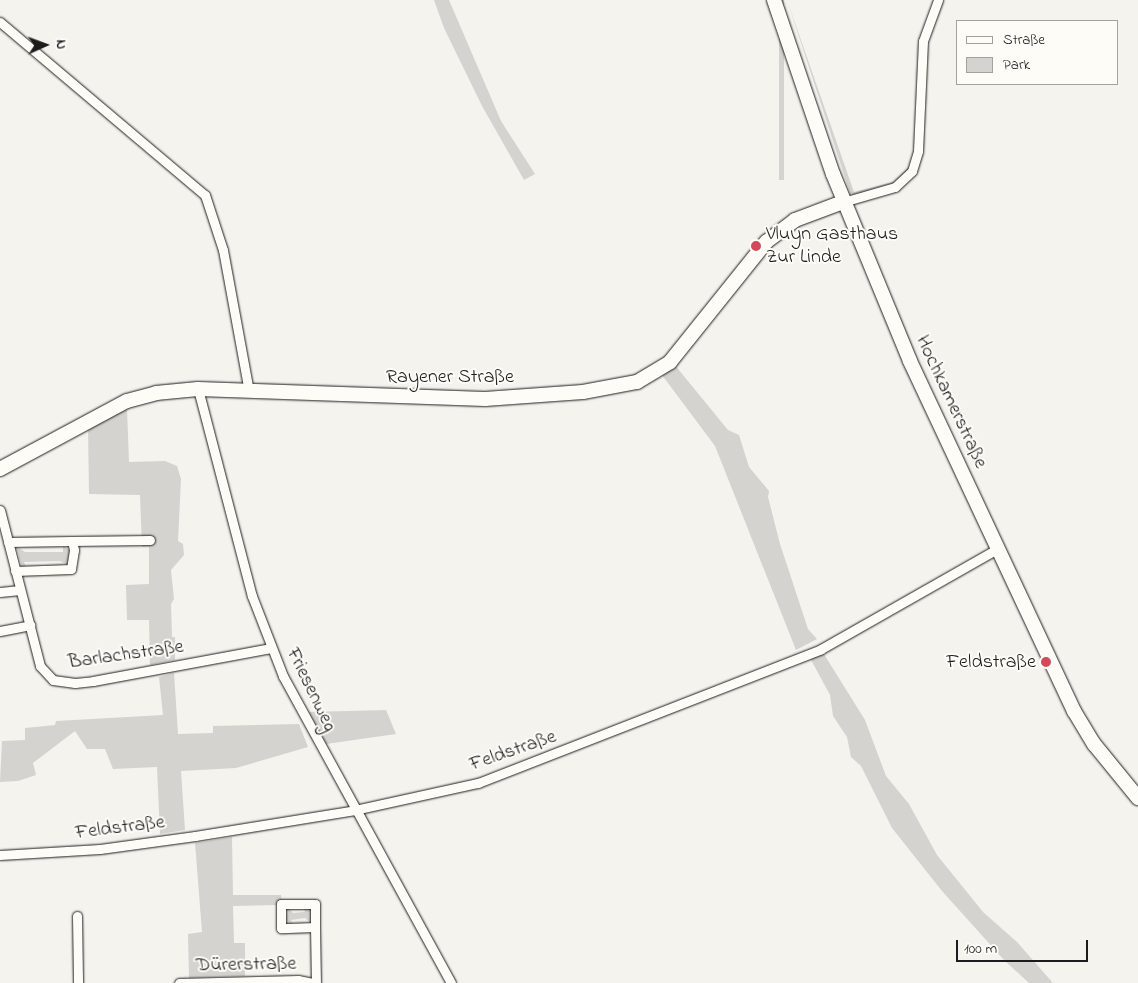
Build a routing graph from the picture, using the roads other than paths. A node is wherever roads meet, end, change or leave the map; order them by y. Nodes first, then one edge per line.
1 (774, 0) edge
2 (938, 0) edge
3 (0, 22) edge
4 (844, 202) junction
5 (198, 389) junction
6 (249, 391) junction
7 (0, 469) edge
8 (0, 510) edge
9 (150, 540) dead end
10 (72, 541) junction
11 (8, 542) junction
12 (997, 549) junction
13 (15, 571) junction
14 (20, 590) junction
15 (0, 592) edge
16 (30, 625) junction
17 (0, 631) edge
18 (271, 648) junction
19 (1138, 798) edge
20 (355, 810) junction
21 (0, 854) edge
22 (77, 916) dead end
23 (315, 927) junction
24 (78, 983) edge
25 (179, 983) edge
26 (196, 983) edge
27 (314, 983) edge
28 (451, 983) edge

1 - 4 street, Hochkamerstraße
2 - 4 street
3 - 6 street
4 - 6 street, Rayener Straße
4 - 12 street, Hochkamerstraße
5 - 6 street, Rayener Straße
5 - 7 street, Rayener Straße
5 - 18 street, Friesenweg
8 - 11 street, Barlachstraße
9 - 10 street
10 - 11 street
10 - 13 street
11 - 13 street, Barlachstraße
12 - 19 street, Hochkamerstraße
12 - 20 street, Feldstraße
13 - 14 street, Barlachstraße
14 - 15 street
14 - 16 street, Barlachstraße
16 - 17 street
16 - 18 street, Barlachstraße
18 - 20 street, Friesenweg
20 - 21 street, Feldstraße
20 - 28 street, Friesenweg
22 - 24 street
23 - 23 street
23 - 27 street
25 - 26 street, Dürerstraße
26 - 27 street, Dürerstraße

